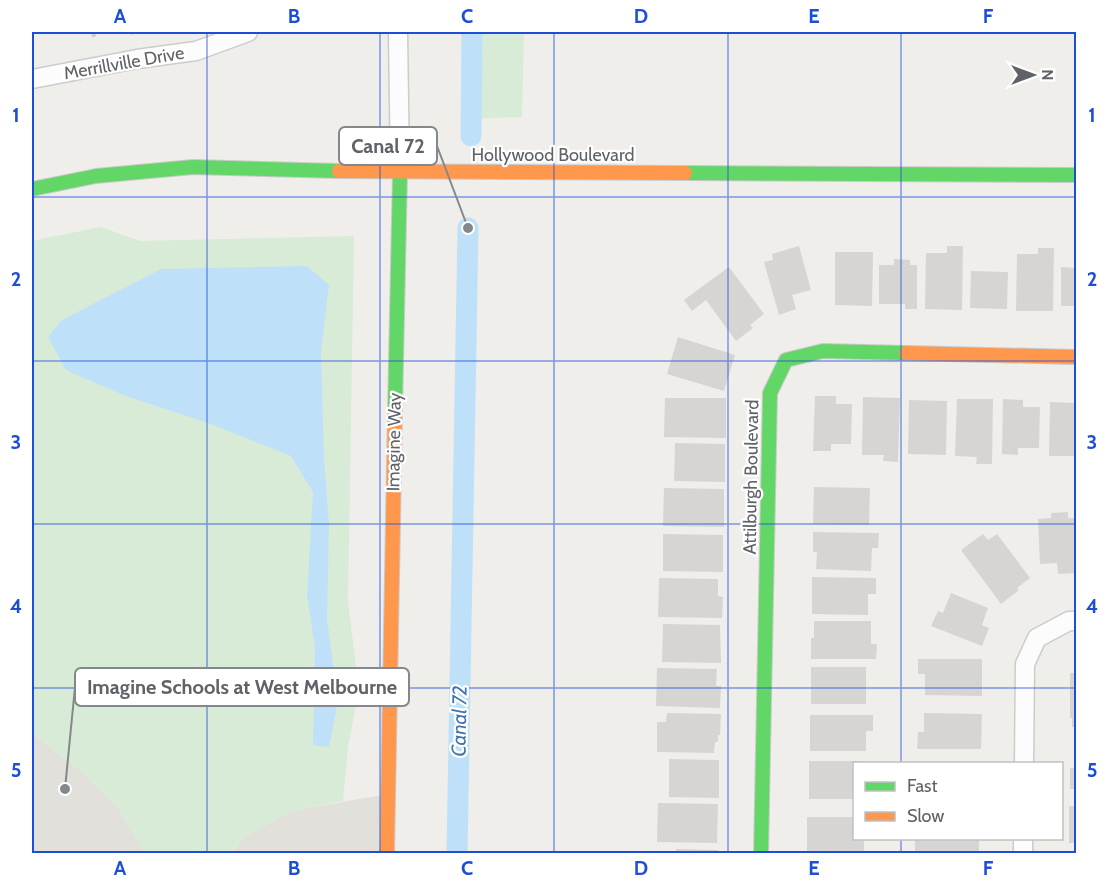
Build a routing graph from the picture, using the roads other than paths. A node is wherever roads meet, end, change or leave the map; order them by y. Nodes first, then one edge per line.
1 (248, 32) edge
2 (398, 32) edge
3 (32, 80) edge
4 (400, 172) junction
5 (1077, 175) edge
6 (32, 189) edge
7 (1077, 357) edge
8 (1077, 621) edge
9 (1024, 762) edge
10 (387, 854) edge
11 (761, 854) edge

1 - 3 street, Merrillville Drive
2 - 4 street, Imagine Way
4 - 5 street, Hollywood Boulevard
4 - 6 street, Hollywood Boulevard
4 - 10 street, Imagine Way
7 - 11 street, Attilburgh Boulevard
8 - 9 street

